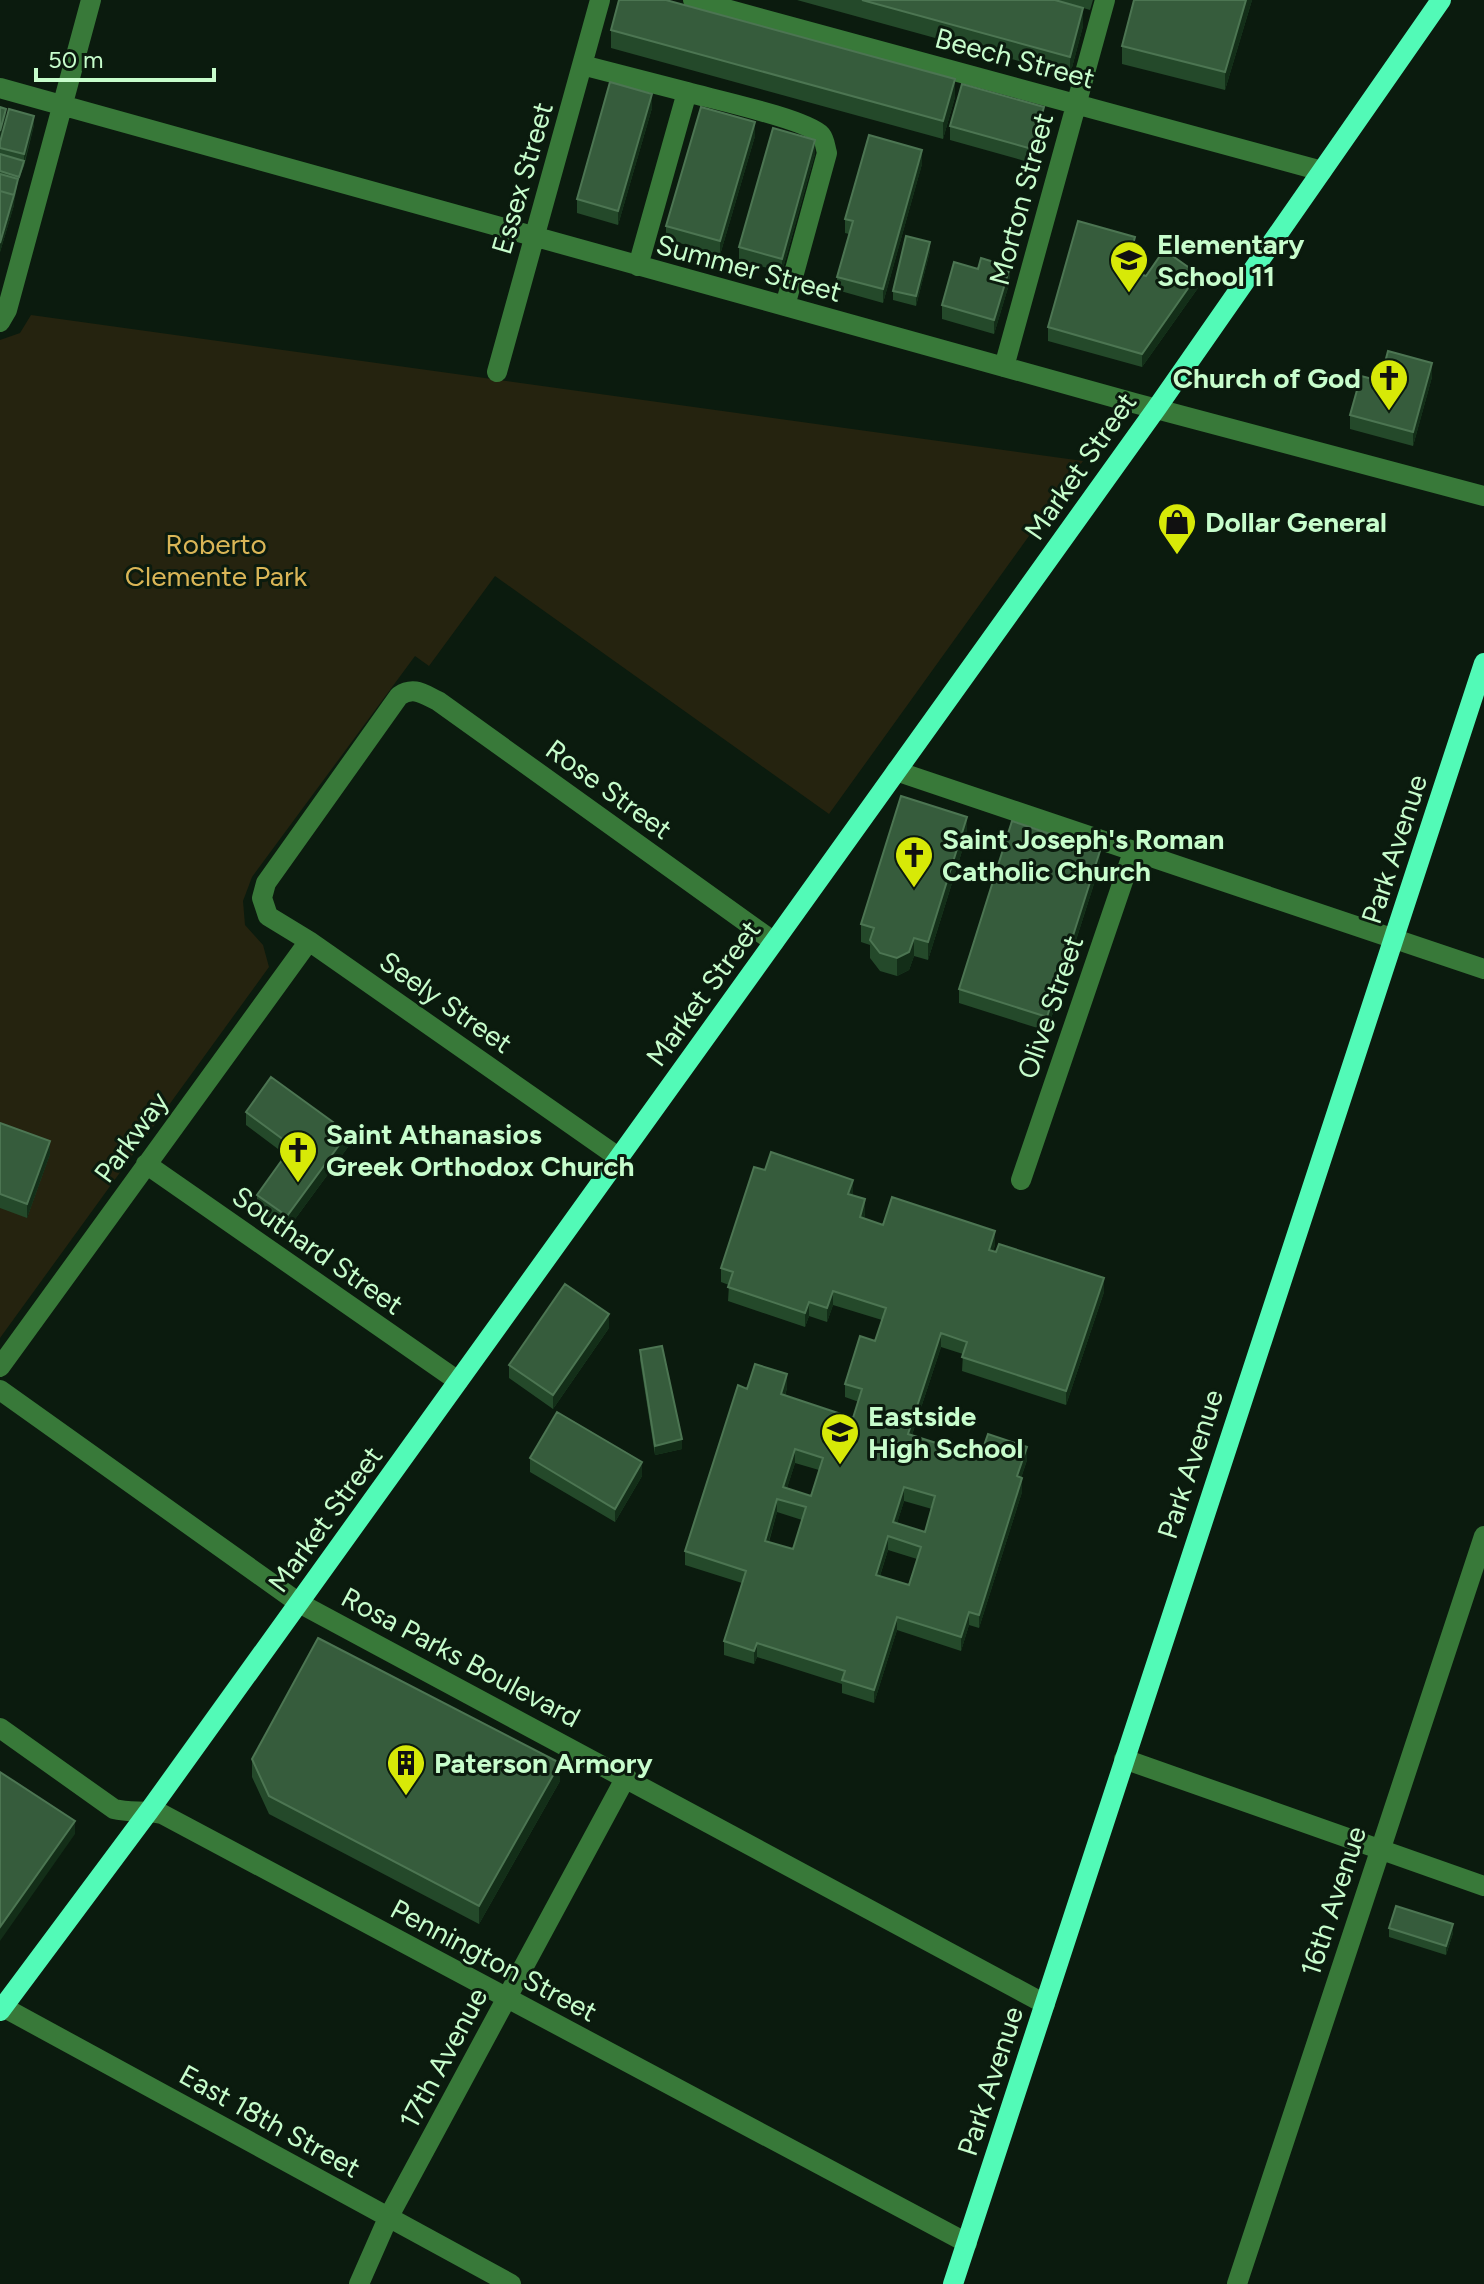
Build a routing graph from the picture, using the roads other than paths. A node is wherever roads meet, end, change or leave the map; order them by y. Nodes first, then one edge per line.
1 (91, 0) edge
2 (600, 0) edge
3 (693, 0) edge
4 (1105, 0) edge
5 (1441, 0) edge
6 (582, 65) junction
7 (0, 88) edge
8 (687, 92) junction
9 (1076, 104) junction
10 (63, 105) junction
11 (1322, 171) junction
12 (534, 237) junction
13 (638, 266) junction
14 (785, 306) junction
15 (0, 322) edge
16 (1004, 367) junction
17 (497, 372) dead end
18 (1156, 409) junction
19 (1484, 496) edge
20 (1484, 663) edge
21 (896, 771) junction
22 (1133, 852) junction
23 (266, 883) joint
24 (309, 941) junction
25 (1393, 941) junction
26 (774, 942) junction
27 (1484, 969) edge
28 (618, 1157) junction
29 (146, 1164) junction
30 (1021, 1180) dead end
31 (0, 1367) edge
32 (458, 1381) junction
33 (0, 1390) edge
34 (1484, 1536) edge
35 (299, 1603) junction
36 (0, 1728) edge
37 (1124, 1759) junction
38 (626, 1777) junction
39 (149, 1811) junction
40 (1380, 1850) junction
41 (1484, 1886) edge
42 (507, 1999) junction
43 (1045, 2004) junction
44 (2, 2009) edge
45 (388, 2218) junction
46 (967, 2243) junction
47 (359, 2284) edge
48 (511, 2284) edge
49 (953, 2284) edge
50 (1237, 2284) edge

1 - 10 street
2 - 6 street, Essex Street
3 - 9 street, Beech Street
4 - 9 street, Morton Street
5 - 11 main road, Market Street
6 - 8 street
6 - 12 street, Essex Street
7 - 10 street, Summer Street
8 - 13 street
8 - 14 street
9 - 11 street, Beech Street
9 - 16 street, Morton Street
10 - 12 street, Summer Street
10 - 15 street
11 - 18 main road, Market Street
12 - 13 street, Summer Street
12 - 17 street, Essex Street
13 - 14 street, Summer Street
14 - 16 street, Summer Street
16 - 18 street, Summer Street
18 - 19 street, Summer Street
18 - 21 main road, Market Street
20 - 25 main road, Park Avenue
21 - 22 street
21 - 26 main road, Market Street
22 - 25 street
22 - 30 street, Olive Street
23 - 24 street, Seely Street
23 - 26 street, Rose Street
24 - 28 street, Seely Street
24 - 29 street, Parkway
25 - 27 street
25 - 37 main road, Park Avenue
26 - 28 main road, Market Street
28 - 32 main road, Market Street
29 - 31 street, Parkway
29 - 32 street, Southard Street
32 - 35 main road, Market Street
33 - 35 street, Rosa Parks Boulevard
34 - 40 street, 16th Avenue
35 - 38 street, Rosa Parks Boulevard
35 - 39 main road, Market Street
36 - 39 street, Pennington Street
37 - 40 street
37 - 43 main road, Park Avenue
38 - 42 street, 17th Avenue
38 - 43 street, Rosa Parks Boulevard
39 - 42 street, Pennington Street
39 - 44 main road, Market Street
40 - 41 street
40 - 50 street, 16th Avenue
42 - 45 street, 17th Avenue
42 - 46 street, Pennington Street
43 - 46 main road, Park Avenue
44 - 45 street, East 18th Street
45 - 47 street, 17th Avenue
45 - 48 street, East 18th Street
46 - 49 main road, Park Avenue

